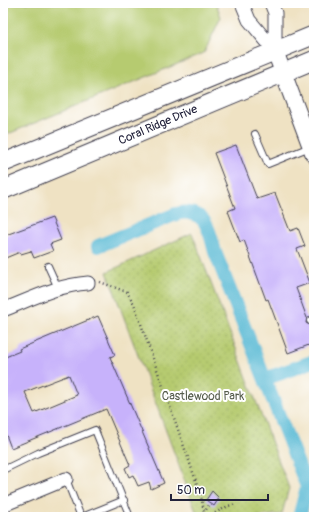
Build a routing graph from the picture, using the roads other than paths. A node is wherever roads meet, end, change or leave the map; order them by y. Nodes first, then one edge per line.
1 (242, 3) edge
2 (271, 3) edge
3 (314, 35) edge
4 (275, 51) junction
5 (314, 60) edge
6 (284, 73) junction
7 (255, 134) dead end
8 (313, 151) edge
9 (3, 163) edge
10 (3, 190) edge
11 (48, 266) dead end
12 (88, 283) road end
13 (58, 288) junction
14 (3, 310) edge
15 (3, 470) edge
16 (66, 479) joint
17 (124, 500) junction
18 (3, 505) edge
19 (3, 511) edge
20 (5, 517) edge
21 (81, 517) edge
22 (130, 517) edge

1 - 4 street
2 - 4 street
3 - 4 main road, Coral Ridge Drive
4 - 6 street
4 - 9 main road, Coral Ridge Drive
5 - 6 main road, Coral Ridge Drive
6 - 8 street
6 - 10 main road, Coral Ridge Drive
7 - 8 lane
11 - 13 lane
12 - 13 street
13 - 14 street
15 - 17 lane
16 - 18 street
16 - 21 lane
17 - 21 lane
17 - 22 lane
19 - 20 lane

